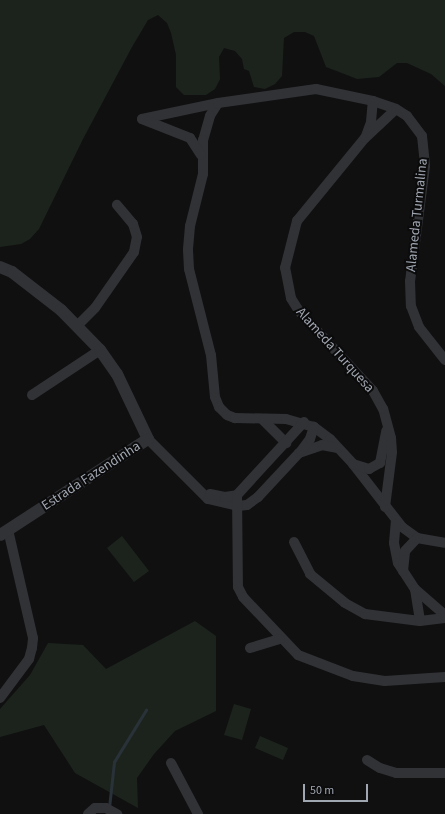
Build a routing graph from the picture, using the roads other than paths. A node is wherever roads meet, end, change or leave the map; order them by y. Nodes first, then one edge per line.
1 (373, 101) junction
2 (218, 104) junction
3 (396, 109) junction
4 (365, 138) junction
5 (202, 157) junction
6 (117, 205) dead end
7 (0, 267) edge
8 (77, 326) junction
9 (100, 350) junction
10 (445, 360) edge
11 (32, 395) dead end
12 (263, 420) junction
13 (386, 420) junction
14 (304, 422) junction
15 (314, 427) junction
16 (148, 439) junction
17 (283, 447) junction
18 (338, 448) junction
19 (299, 453) junction
20 (289, 461) junction
21 (352, 464) junction
22 (247, 485) junction
23 (198, 490) junction
24 (237, 495) junction
25 (258, 497) junction
26 (238, 506) junction
27 (385, 507) junction
28 (396, 520) junction
29 (4, 532) edge
30 (417, 538) junction
31 (294, 542) dead end
32 (445, 544) edge
33 (403, 573) junction
34 (415, 589) junction
35 (445, 615) edge
36 (445, 618) edge
37 (420, 620) junction
38 (280, 639) junction
39 (250, 648) dead end
40 (445, 677) edge
41 (0, 698) edge
42 (367, 760) dead end
43 (171, 763) dead end
44 (445, 773) edge
45 (88, 814) edge
46 (117, 814) edge
47 (198, 814) edge

1 - 2 street, Alameda Turmalina
1 - 3 street, Alameda Turmalina
1 - 4 street, Alameda Turquesa
2 - 5 street
2 - 5 street, Alameda Turmalina
3 - 4 street, Alameda Turquesa
3 - 10 street, Alameda Turmalina
4 - 13 street, Alameda Turquesa
5 - 12 street
6 - 8 street
7 - 8 street, Estrada Fazendinha
8 - 9 street, Estrada Fazendinha
9 - 11 street
9 - 16 street, Estrada Fazendinha
12 - 14 street
12 - 17 street
13 - 21 street
13 - 27 street, Alameda Turquesa
14 - 15 street
14 - 17 street
15 - 18 street
15 - 19 street
16 - 23 street
16 - 29 street, Estrada Fazendinha
17 - 20 street
17 - 22 street
18 - 19 street
18 - 21 street
19 - 20 street
20 - 25 street
21 - 27 street
22 - 24 street
22 - 25 street
23 - 24 street
23 - 26 street
24 - 26 street
25 - 26 street
26 - 38 street
27 - 28 street
28 - 30 street
28 - 33 street
29 - 41 street
30 - 32 street
30 - 33 street
31 - 37 street
33 - 34 street
34 - 35 street
34 - 37 street
36 - 37 street
38 - 39 street
38 - 40 street
42 - 44 street
43 - 47 street
45 - 46 street

